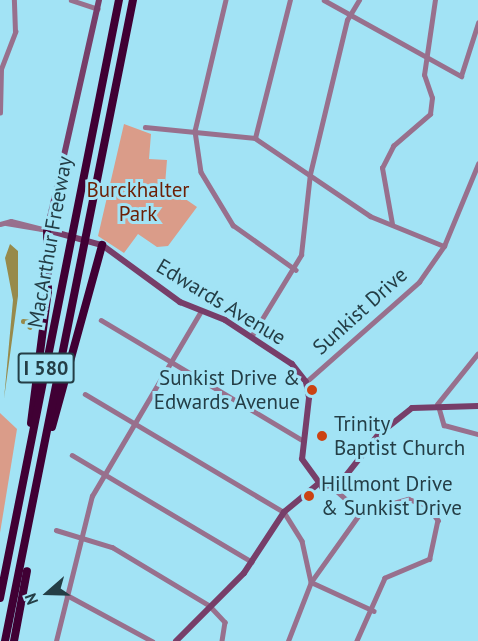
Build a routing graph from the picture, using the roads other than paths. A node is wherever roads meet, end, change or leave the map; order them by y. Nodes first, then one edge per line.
1 (14, 0) edge
2 (71, 0) edge
3 (99, 0) edge
4 (119, 0) edge
5 (134, 0) edge
6 (226, 0) edge
7 (290, 0) edge
8 (324, 0) edge
9 (359, 0) edge
10 (435, 0) edge
11 (98, 9) junction
12 (350, 13) junction
13 (478, 23) edge
14 (428, 58) junction
15 (0, 113) edge
16 (145, 127) dead end
17 (195, 131) junction
18 (255, 138) junction
19 (478, 164) edge
20 (310, 174) junction
21 (3, 223) edge
22 (392, 224) junction
23 (47, 230) junction
24 (102, 245) junction
25 (444, 246) junction
26 (296, 270) junction
27 (201, 311) junction
28 (101, 320) dead end
29 (251, 337) junction
30 (478, 354) edge
31 (171, 361) junction
32 (306, 382) junction
33 (85, 394) dead end
34 (438, 404) junction
35 (478, 406) edge
36 (135, 421) junction
37 (478, 434) edge
38 (48, 436) junction
39 (301, 440) junction
40 (72, 455) dead end
41 (104, 472) junction
42 (318, 484) junction
43 (332, 487) junction
44 (25, 490) junction
45 (284, 512) junction
46 (361, 512) junction
47 (32, 524) junction
48 (56, 530) dead end
49 (80, 537) junction
50 (252, 562) junction
51 (311, 582) junction
52 (67, 594) junction
53 (0, 598) edge
54 (210, 606) junction
55 (374, 611) junction
56 (5, 641) edge
57 (14, 641) edge
58 (56, 641) edge
59 (152, 641) edge
60 (176, 641) edge
61 (222, 641) edge
62 (288, 641) edge
63 (357, 641) edge

1 - 15 street
2 - 11 street
3 - 11 main road
4 - 44 highway, MacArthur Freeway / I 580
5 - 38 highway, MacArthur Freeway / I 580
6 - 17 street
7 - 18 street
8 - 12 street
9 - 12 street
10 - 14 street
11 - 23 main road
12 - 14 street
12 - 20 street
13 - 14 street
14 - 22 street
16 - 17 street
17 - 18 street
17 - 26 street
18 - 20 street
19 - 25 street, Sunkist Drive
20 - 22 street
20 - 26 street
21 - 23 street
22 - 25 street
23 - 24 main road, Edwards Avenue
23 - 44 highway
24 - 27 main road, Edwards Avenue
24 - 38 highway
25 - 32 street, Sunkist Drive
26 - 29 street
27 - 29 main road, Edwards Avenue
27 - 31 street
28 - 31 street
29 - 32 main road, Edwards Avenue
30 - 34 street
31 - 36 street
31 - 39 street
32 - 39 main road, Sunkist Drive
33 - 36 street
34 - 35 main road
34 - 37 street
34 - 43 main road
36 - 41 street
36 - 45 street
38 - 47 highway, MacArthur Freeway / I 580
39 - 42 main road, Sunkist Drive
40 - 41 street
41 - 49 street
41 - 50 street
42 - 43 main road
42 - 45 main road
43 - 46 street
44 - 53 highway, MacArthur Freeway / I 580
45 - 50 main road
45 - 51 street
46 - 51 street
46 - 55 street
47 - 56 highway, MacArthur Freeway / I 580
47 - 57 highway
48 - 49 street
49 - 52 street
49 - 54 street
50 - 54 main road
51 - 55 street
51 - 62 street
52 - 58 street
52 - 59 street
54 - 60 main road
54 - 61 street
55 - 63 street

